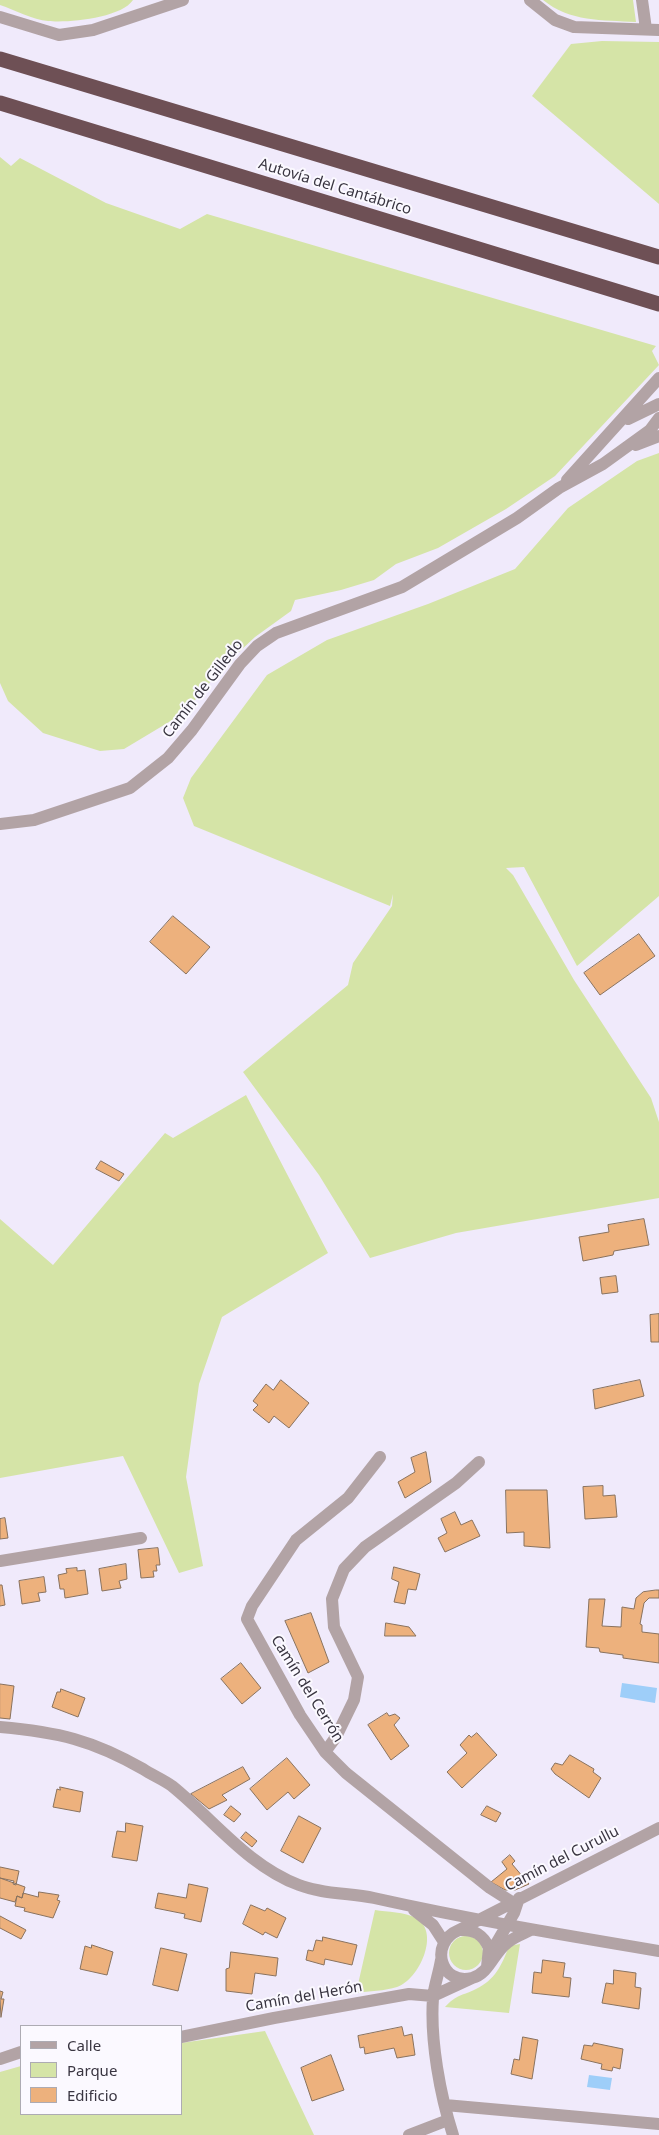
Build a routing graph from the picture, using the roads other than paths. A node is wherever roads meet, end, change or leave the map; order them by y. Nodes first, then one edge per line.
1 (183, 0) edge
2 (530, 0) edge
3 (642, 0) edge
4 (0, 17) edge
5 (646, 29) junction
6 (659, 30) edge
7 (0, 59) edge
8 (0, 103) edge
9 (659, 257) edge
10 (659, 304) edge
11 (659, 378) edge
12 (659, 404) edge
13 (659, 418) edge
14 (616, 427) junction
15 (659, 436) edge
16 (622, 450) junction
17 (559, 488) junction
18 (0, 824) edge
19 (380, 1457) dead end
20 (480, 1462) dead end
21 (142, 1538) dead end
22 (0, 1560) edge
23 (0, 1727) edge
24 (325, 1752) junction
25 (659, 1828) edge
26 (515, 1904) junction
27 (410, 1908) junction
28 (479, 1919) junction
29 (507, 1925) junction
30 (459, 1930) junction
31 (531, 1930) junction
32 (444, 1942) junction
33 (659, 1951) edge
34 (489, 1956) junction
35 (441, 1960) junction
36 (472, 1978) junction
37 (433, 1996) junction
38 (182, 2037) edge
39 (20, 2052) edge
40 (0, 2059) edge
41 (445, 2105) junction
42 (448, 2120) junction
43 (659, 2124) edge
44 (409, 2135) edge
45 (453, 2135) edge

1 - 4 street
2 - 5 street
3 - 5 street
5 - 6 street
7 - 9 highway, Autovía del Cantábrico
8 - 10 highway, Autovía del Cantábrico
11 - 14 street, Camín de Gilledo
12 - 14 street, Camín de Gilledo
13 - 16 street, Camín de Gilledo
14 - 17 street, Camín de Gilledo
15 - 16 street, Camín de Gilledo
16 - 17 street, Camín de Gilledo
17 - 18 street, Camín de Gilledo
19 - 24 street, Camín del Cerrón
20 - 24 street
21 - 22 street
23 - 27 street
24 - 26 street, Camín del Cerrón
25 - 26 street, Camín del Curullu
26 - 28 street, Camín del Curullu
26 - 29 street, Camín del Curullu
26 - 31 street, Camín del Cerrón
27 - 28 street
27 - 32 street
28 - 29 street
28 - 30 street, Camín del Curullu
28 - 34 street
29 - 31 street
29 - 34 street, Camín del Curullu
30 - 32 street, Camín del Curullu
30 - 34 street
31 - 33 street
31 - 34 street
32 - 35 street
34 - 36 street
35 - 36 street
35 - 37 street
36 - 37 street
37 - 38 street, Camín del Herón
37 - 41 street
39 - 40 street
41 - 42 street
41 - 43 street
42 - 44 street
42 - 45 street

